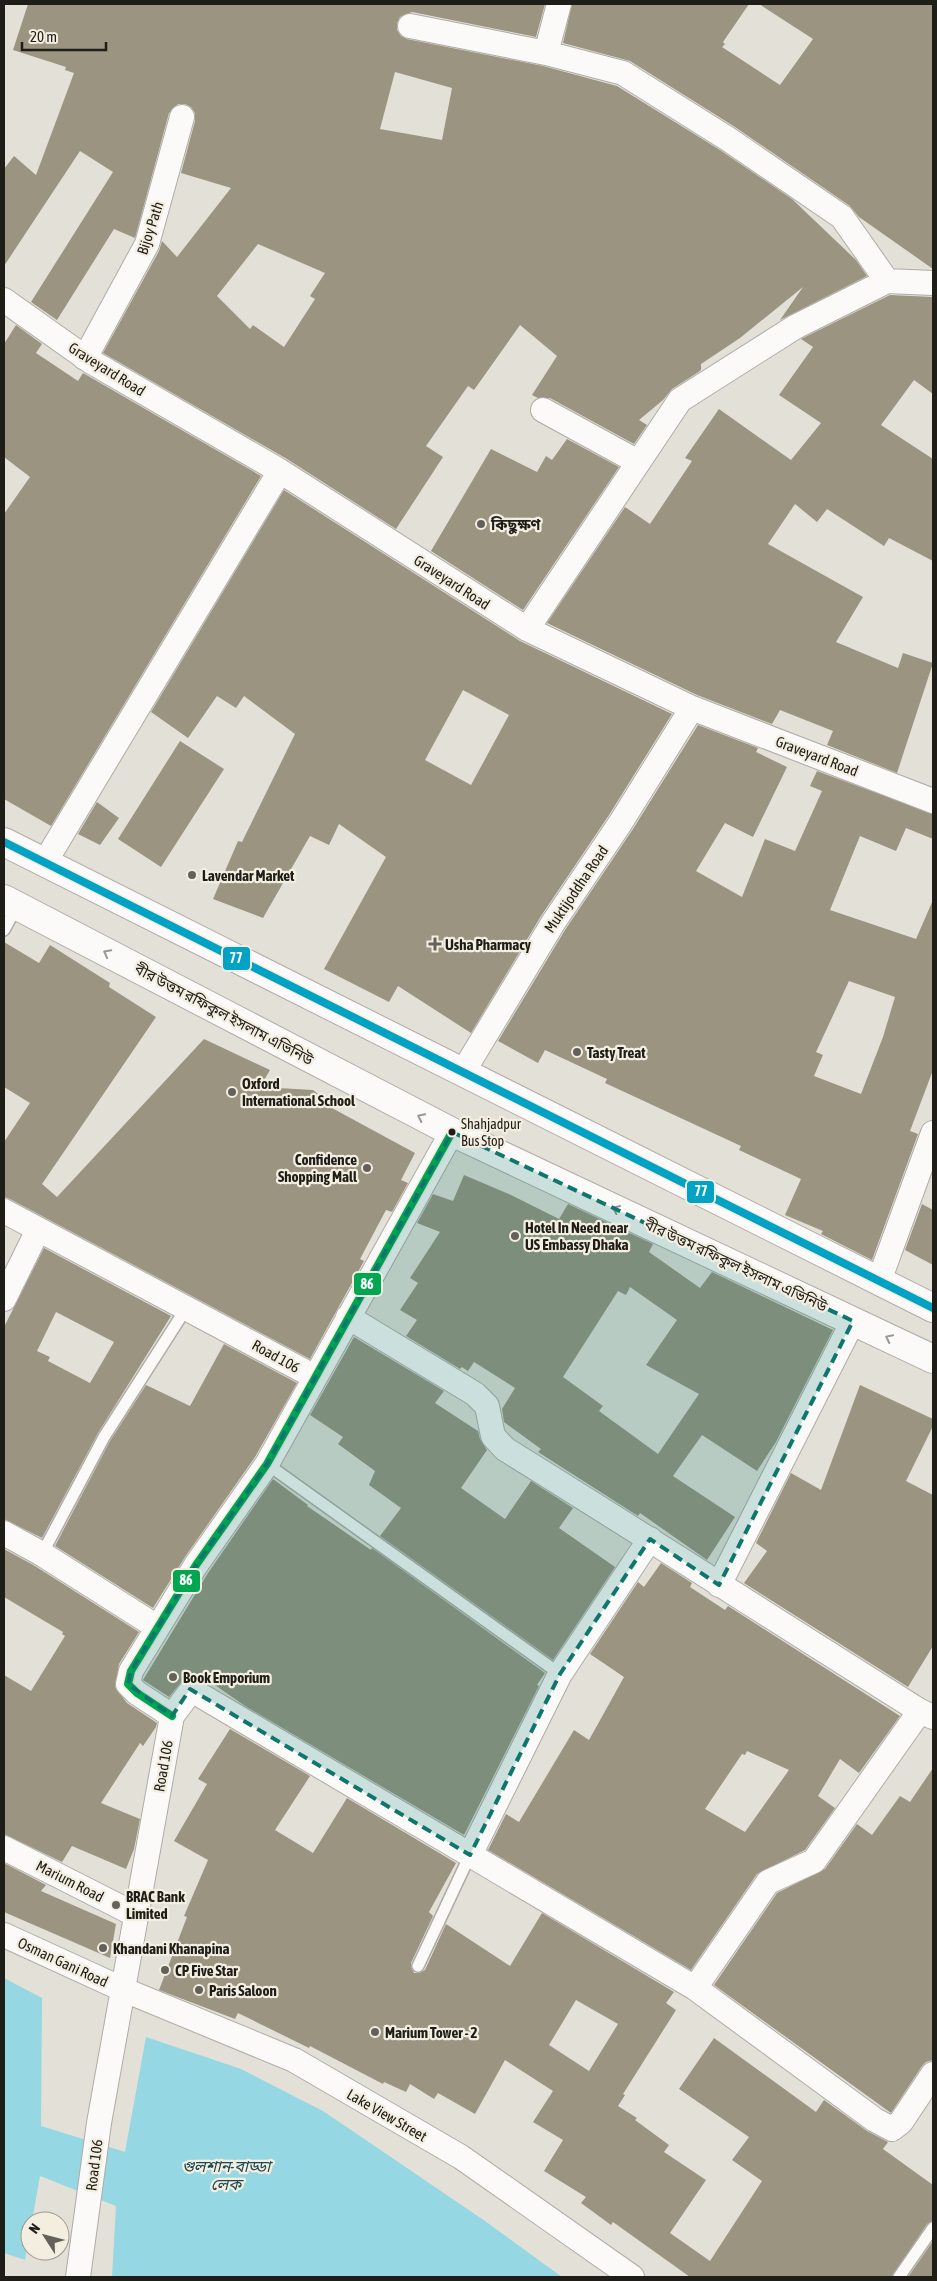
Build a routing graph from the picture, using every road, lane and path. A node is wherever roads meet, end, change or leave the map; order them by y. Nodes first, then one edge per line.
1 (560, 4) edge
2 (410, 26) dead end
3 (546, 53) junction
4 (182, 117) dead end
5 (887, 281) junction
6 (933, 284) edge
7 (4, 300) edge
8 (86, 358) junction
9 (543, 410) dead end
10 (638, 462) junction
11 (280, 471) junction
12 (527, 629) junction
13 (692, 708) junction
14 (933, 802) edge
15 (4, 842) edge
16 (45, 862) junction
17 (10, 902) edge
18 (4, 930) edge
19 (463, 1072) junction
20 (452, 1132) junction
21 (933, 1133) edge
22 (4, 1211) edge
23 (38, 1230) junction
24 (878, 1280) junction
25 (4, 1299) edge
26 (187, 1307) junction
27 (933, 1308) edge
28 (348, 1317) junction
29 (853, 1320) junction
30 (933, 1359) edge
31 (315, 1377) junction
32 (268, 1464) junction
33 (4, 1533) edge
34 (650, 1539) junction
35 (42, 1554) junction
36 (718, 1585) junction
37 (157, 1627) junction
38 (560, 1674) junction
39 (927, 1714) edge
40 (172, 1716) junction
41 (4, 1848) edge
42 (470, 1855) junction
43 (136, 1915) junction
44 (4, 1934) edge
45 (418, 1966) dead end
46 (695, 1988) junction
47 (122, 1989) junction
48 (932, 2080) edge
49 (933, 2228) edge
50 (78, 2277) edge
51 (632, 2277) edge
52 (899, 2277) edge

1 - 3 street
2 - 3 street
3 - 5 street
4 - 8 street, Bijoy Path
5 - 6 street
5 - 10 street
7 - 8 street, Graveyard Road
8 - 11 street, Graveyard Road
9 - 10 street
10 - 12 street
11 - 12 street, Graveyard Road
11 - 16 street
12 - 13 street, Graveyard Road
13 - 14 street, Graveyard Road
13 - 19 street, Muktijoddha Road
15 - 16 main road
16 - 19 main road
17 - 18 lane
20 -> 17 main road, বীর উত্তম রফিকুল ইসলাম এভিনিউ
19 - 24 main road
20 - 28 street
29 -> 20 main road, বীর উত্তম রফিকুল ইসলাম এভিনিউ
21 - 24 street
22 - 23 street, Road 106
23 - 25 street
23 - 26 street, Road 106
24 - 27 main road
26 - 31 street, Road 106
26 - 35 lane
28 - 31 street
28 - 34 street
30 -> 29 main road, বীর উত্তম রফিকুল ইসলাম এভিনিউ
29 - 36 street
31 - 32 street, Road 106
32 - 37 street, Road 106
32 - 38 lane
33 - 35 street
34 - 36 street
34 - 38 street
35 - 37 street
36 - 39 street
37 - 40 street, Road 106
38 - 42 street
39 - 46 street
40 - 42 street
40 - 43 street, Road 106
41 - 43 street, Marium Road
42 - 45 lane
42 - 46 street
43 - 47 street, Road 106
44 - 47 street, Osman Gani Road
46 - 48 street
47 - 50 street, Road 106
47 - 51 street, Lake View Street
49 - 52 lane

